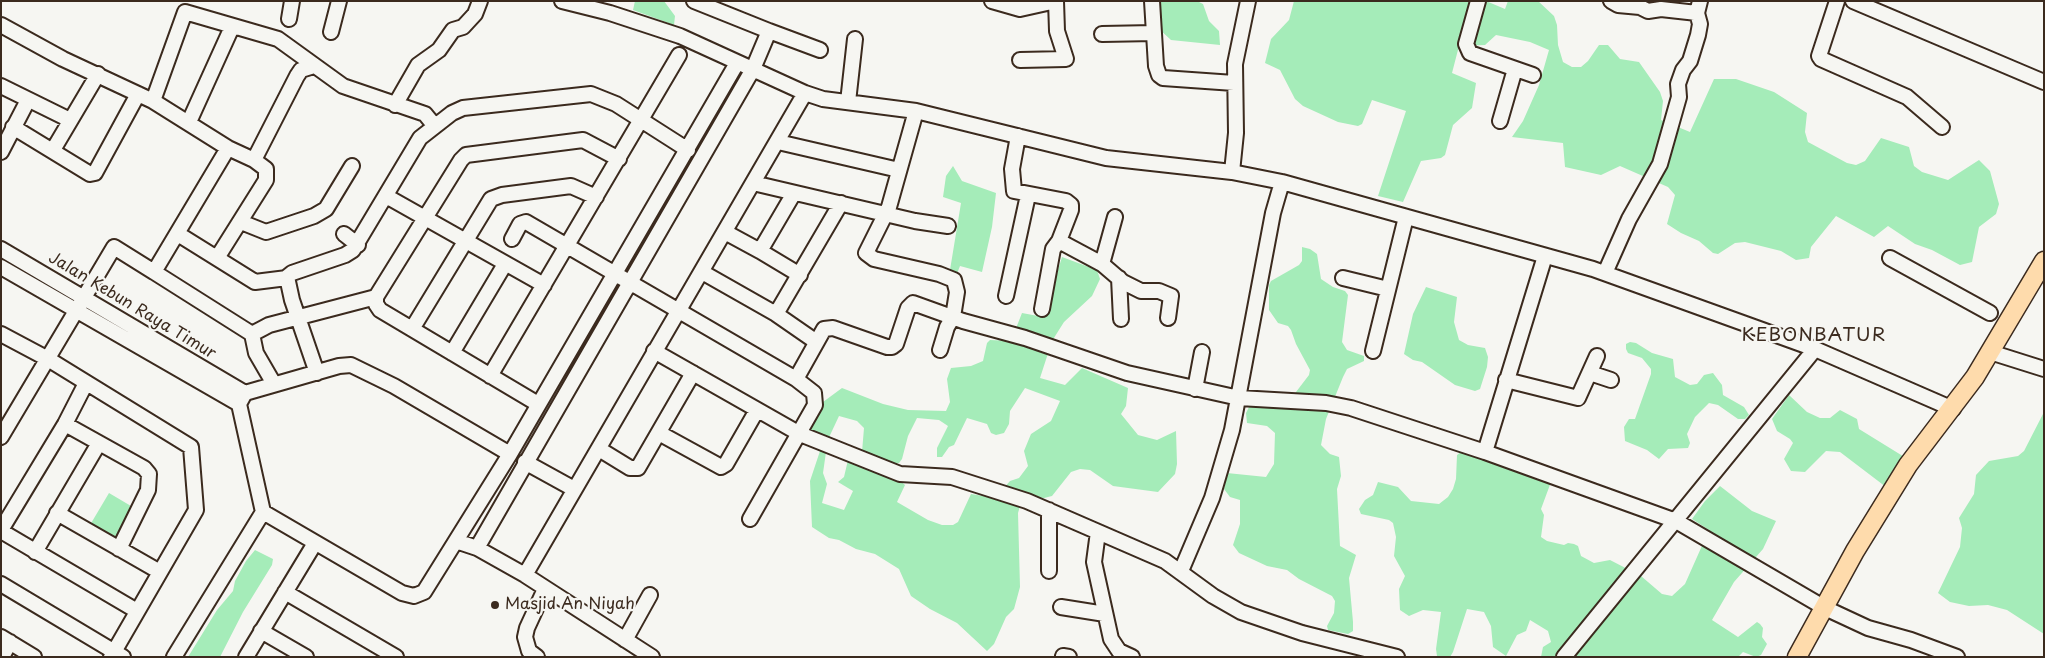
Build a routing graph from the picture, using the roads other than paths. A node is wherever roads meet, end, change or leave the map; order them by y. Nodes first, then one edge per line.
1 (292, 1) edge
2 (339, 1) edge
3 (480, 1) edge
4 (562, 1) edge
5 (694, 1) edge
6 (992, 1) edge
7 (1056, 1) edge
8 (1152, 1) edge
9 (1248, 1) edge
10 (1478, 1) edge
11 (1610, 1) edge
12 (1837, 1) edge
13 (1853, 1) edge
14 (187, 7) edge
15 (1699, 7) edge
16 (289, 19) dead end
17 (1, 25) edge
18 (232, 27) junction
19 (769, 31) junction
20 (331, 32) dead end
21 (1154, 33) junction
22 (1102, 34) dead end
23 (855, 39) dead end
24 (820, 50) dead end
25 (679, 55) dead end
26 (1020, 60) dead end
27 (737, 63) junction
28 (314, 66) junction
29 (753, 68) junction
30 (1515, 69) junction
31 (98, 74) junction
32 (1533, 75) dead end
33 (2044, 82) edge
34 (1234, 83) junction
35 (1, 86) edge
36 (805, 93) junction
37 (138, 94) junction
38 (28, 100) junction
39 (153, 101) junction
40 (848, 102) junction
41 (395, 105) junction
42 (916, 111) junction
43 (642, 119) junction
44 (70, 120) junction
45 (1500, 121) dead end
46 (189, 122) junction
47 (434, 126) junction
48 (13, 127) junction
49 (1942, 127) dead end
50 (1018, 136) junction
51 (778, 142) junction
52 (228, 148) junction
53 (53, 150) junction
54 (688, 150) junction
55 (1, 152) edge
56 (618, 159) junction
57 (254, 160) junction
58 (352, 166) dead end
59 (900, 170) junction
60 (1232, 172) junction
61 (1282, 182) junction
62 (753, 183) junction
63 (794, 193) junction
64 (1028, 195) junction
65 (386, 196) junction
66 (596, 197) junction
67 (841, 203) junction
68 (886, 213) junction
69 (426, 217) junction
70 (1115, 217) dead end
71 (1406, 217) junction
72 (241, 222) junction
73 (948, 226) dead end
74 (725, 232) junction
75 (178, 234) junction
76 (344, 234) dead end
77 (512, 239) dead end
78 (466, 240) junction
79 (1059, 242) junction
80 (358, 245) junction
81 (567, 245) junction
82 (1, 249) edge
83 (760, 251) junction
84 (1545, 256) junction
85 (217, 258) junction
86 (1890, 258) dead end
87 (2044, 261) edge
88 (504, 264) junction
89 (1102, 264) junction
90 (1, 267) edge
91 (154, 272) junction
92 (702, 272) junction
93 (800, 274) junction
94 (1605, 274) junction
95 (615, 275) junction
96 (287, 278) junction
97 (1119, 278) junction
98 (1343, 278) dead end
99 (544, 284) junction
100 (630, 284) junction
101 (1388, 289) junction
102 (1006, 296) dead end
103 (376, 297) junction
104 (85, 298) junction
105 (1042, 309) dead end
106 (678, 310) junction
107 (78, 311) junction
108 (1990, 313) dead end
109 (776, 314) junction
110 (953, 316) junction
111 (298, 317) junction
112 (1168, 318) dead end
113 (1121, 319) dead end
114 (412, 329) junction
115 (252, 334) junction
116 (3, 339) edge
117 (815, 341) junction
118 (1815, 349) junction
119 (940, 350) dead end
120 (654, 352) junction
121 (1202, 352) dead end
122 (1373, 352) dead end
123 (1990, 352) junction
124 (452, 353) junction
125 (1597, 356) dead end
126 (48, 359) junction
127 (2044, 368) edge
128 (318, 373) junction
129 (693, 373) junction
130 (1590, 373) junction
131 (490, 376) junction
132 (796, 379) junction
133 (1506, 380) junction
134 (1611, 380) dead end
135 (86, 383) junction
136 (274, 384) junction
137 (1195, 389) junction
138 (242, 398) junction
139 (1239, 398) junction
140 (538, 404) junction
141 (1953, 409) junction
142 (757, 410) junction
143 (65, 424) junction
144 (659, 433) junction
145 (800, 434) junction
146 (1, 437) edge
147 (99, 442) junction
148 (599, 449) junction
149 (1485, 452) junction
150 (510, 454) junction
151 (525, 462) junction
152 (574, 489) junction
153 (1048, 510) junction
154 (263, 512) junction
155 (58, 513) junction
156 (750, 519) dead end
157 (1676, 521) junction
158 (1, 530) edge
159 (1098, 532) junction
160 (456, 542) junction
161 (315, 543) junction
162 (477, 548) junction
163 (119, 549) junction
164 (35, 552) junction
165 (1049, 570) dead end
166 (1181, 571) junction
167 (160, 572) junction
168 (525, 575) junction
169 (1, 584) edge
170 (546, 590) junction
171 (285, 592) junction
172 (650, 595) dead end
173 (1061, 607) dead end
174 (1825, 608) junction
175 (137, 611) junction
176 (1105, 614) junction
177 (261, 632) junction
178 (5, 639) edge
179 (625, 640) junction
180 (1114, 651) edge
181 (381, 653) edge
182 (116, 655) edge
183 (302, 656) edge
184 (2, 657) edge
185 (34, 657) edge
186 (174, 657) edge
187 (246, 657) edge
188 (396, 657) edge
189 (537, 657) edge
190 (652, 657) edge
191 (1132, 657) edge
192 (1397, 657) edge
193 (1564, 657) edge
194 (1797, 657) edge
195 (1957, 657) edge

1 - 16 street
2 - 20 street
3 - 41 street
4 - 27 street
5 - 19 street
6 - 7 street
7 - 26 street
8 - 21 street
9 - 34 street
10 - 30 street
11 - 15 street
12 - 49 street
13 - 33 street
14 - 18 street
14 - 39 street
15 - 94 street
17 - 31 street
18 - 28 street
18 - 46 street
19 - 24 street
19 - 29 street
21 - 22 street
21 - 34 street
23 - 40 street
25 - 43 street
27 - 29 street
27 - 54 street
28 - 41 street
28 - 57 street
29 - 36 street
29 - 100 street
30 - 32 street
30 - 45 street
31 - 37 street
31 - 44 street
34 - 60 street
35 - 38 street
36 - 40 street
36 - 51 street
37 - 39 street
37 - 53 street
38 - 44 street
38 - 48 street
39 - 46 street
40 - 42 street
41 - 47 street
42 - 50 street
42 - 59 street
43 - 47 street
43 - 54 street
43 - 56 street
44 - 53 street
46 - 52 street
47 - 65 street
48 - 53 street
48 - 55 street
50 - 60 street
50 - 64 street
51 - 59 street
51 - 62 street
52 - 57 street
52 - 75 street
54 - 95 street
56 - 66 street
56 - 69 street
57 - 72 street
58 - 72 street
59 - 68 street
60 - 61 street
61 - 71 street
61 - 139 street
62 - 63 street
62 - 74 street
63 - 67 street
63 - 83 street
64 - 79 street
64 - 102 street
65 - 69 street
65 - 80 street
66 - 78 street
66 - 81 street
67 - 68 street
67 - 93 street
68 - 73 street
68 - 110 street
69 - 78 street
69 - 103 street
70 - 89 street
71 - 84 street
71 - 101 street
72 - 85 street
74 - 83 street
74 - 92 street
75 - 85 street
75 - 91 street
76 - 80 street
77 - 81 street
78 - 88 street
78 - 114 street
79 - 89 street
79 - 105 street
80 - 96 street
81 - 95 street
81 - 99 street
82 - 104 street, Jalan Kebun Raya Timur
83 - 93 street
84 - 94 street
84 - 133 street
85 - 96 street
86 - 108 street
87 - 123 main road
88 - 99 street
88 - 124 street
89 - 97 street
90 - 107 street, Jalan Kebun Raya Timur
91 - 104 street
91 - 115 street
92 - 106 street
92 - 109 street
93 - 109 street
94 - 118 street
95 - 100 street
95 - 140 street
96 - 111 street
97 - 112 street
97 - 113 street
98 - 101 street
99 - 131 street
100 - 106 street
100 - 151 street
101 - 122 street
103 - 111 street
103 - 114 street
104 - 107 street
104 - 138 street, Jalan Kebun Raya Timur
106 - 120 street
106 - 132 street
107 - 126 street
107 - 138 street, Jalan Kebun Raya Timur
109 - 117 street
110 - 117 street
110 - 119 street
110 - 137 street
111 - 115 street
111 - 128 street
114 - 124 street
115 - 136 street
116 - 126 street
117 - 132 street
118 - 141 street
118 - 157 street
120 - 129 street
120 - 148 street
121 - 137 street
123 - 127 street
123 - 141 main road
124 - 131 street
125 - 130 street
126 - 135 street
126 - 146 street
128 - 136 street
128 - 150 street
129 - 142 street
129 - 144 street
130 - 133 street
130 - 134 street
131 - 140 street
132 - 145 street
133 - 149 street
135 - 143 street
135 - 167 street
136 - 138 street
137 - 139 street
138 - 154 street
139 - 149 street
139 - 166 street
140 - 150 street
141 - 174 main road
142 - 144 street
142 - 145 street
143 - 147 street
143 - 158 street
144 - 148 street
145 - 153 street
145 - 156 street
147 - 155 street
147 - 163 street
148 - 152 street
149 - 157 street
150 - 160 street
151 - 152 street
151 - 162 street
152 - 168 street
153 - 159 street
153 - 165 street
154 - 161 street
154 - 186 street
155 - 163 street
155 - 164 street
157 - 174 street
157 - 193 street
158 - 164 street
159 - 166 street
159 - 176 street
160 - 161 street
160 - 162 street
161 - 171 street
162 - 168 street
163 - 167 street
164 - 175 street
166 - 192 street
167 - 175 street
168 - 170 street
169 - 182 street
170 - 179 street
170 - 189 street
171 - 177 street
171 - 181 street
172 - 179 street
173 - 176 street
174 - 194 main road
174 - 195 street
175 - 182 street
176 - 180 street
177 - 183 street
177 - 187 street
178 - 184 street
178 - 185 street
179 - 190 street
180 - 191 street
181 - 188 street

